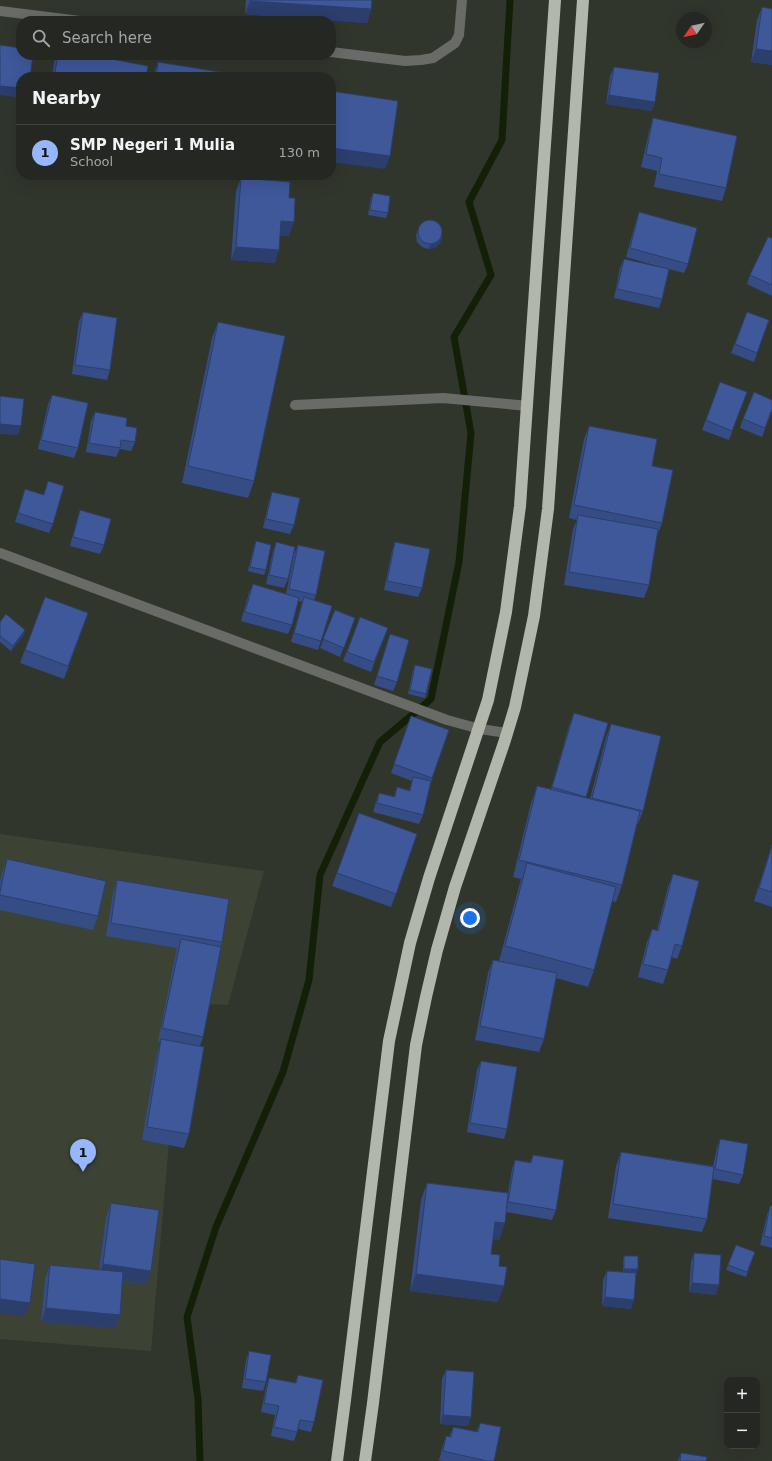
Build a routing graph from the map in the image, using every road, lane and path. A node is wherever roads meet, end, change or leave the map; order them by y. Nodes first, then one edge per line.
1 (462, 0) edge
2 (555, 0) edge
3 (583, 0) edge
4 (0, 11) edge
5 (40, 16) edge
6 (336, 53) edge
7 (295, 405) dead end
8 (528, 406) junction
9 (0, 553) edge
10 (480, 729) junction
11 (507, 733) junction
12 (337, 1461) edge
13 (365, 1461) edge

1 - 6 street
2 - 8 highway
3 - 11 highway
4 - 5 street
7 - 8 street
8 - 10 highway
9 - 10 street
10 - 11 street
10 - 12 highway
11 - 13 highway

